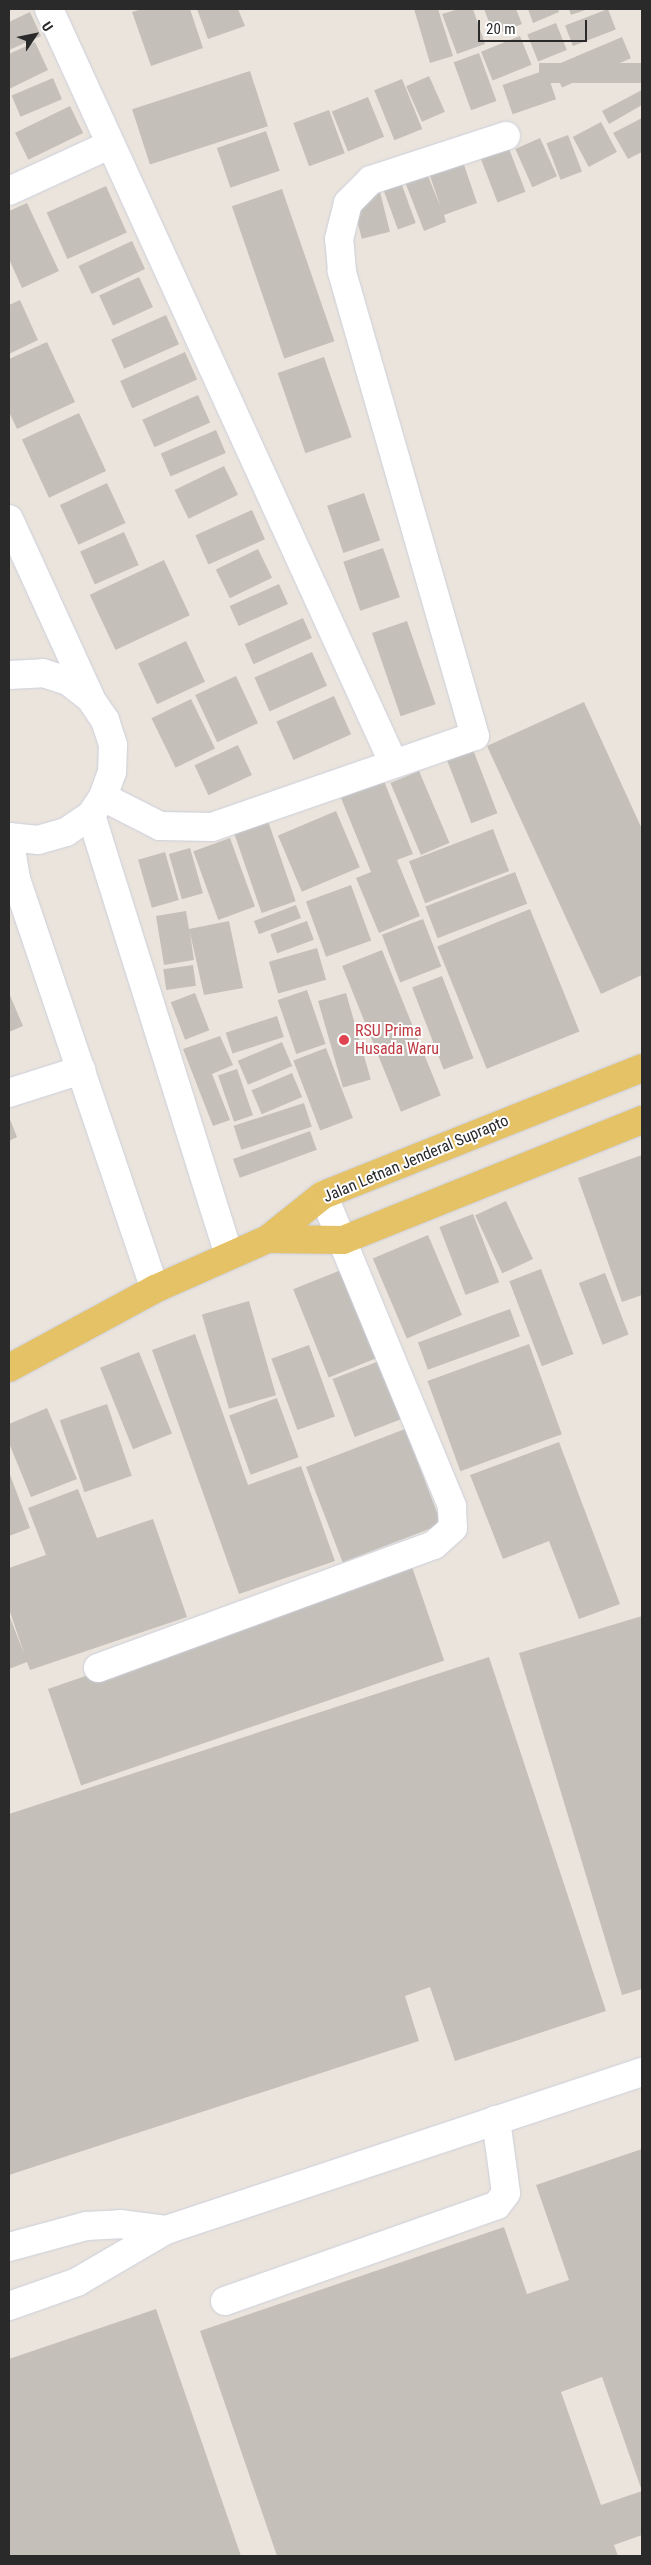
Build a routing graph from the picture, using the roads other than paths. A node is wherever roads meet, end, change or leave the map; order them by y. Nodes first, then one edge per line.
1 (49, 9) edge
2 (506, 136) dead end
3 (109, 145) junction
4 (9, 191) edge
5 (9, 519) edge
6 (9, 676) edge
7 (90, 698) junction
8 (392, 762) junction
9 (97, 806) junction
10 (9, 837) edge
11 (642, 1068) edge
12 (81, 1070) junction
13 (9, 1093) edge
14 (642, 1120) edge
15 (323, 1195) junction
16 (268, 1239) junction
17 (343, 1240) junction
18 (229, 1255) junction
19 (154, 1289) junction
20 (9, 1368) edge
21 (98, 1668) dead end
22 (642, 2072) edge
23 (496, 2120) junction
24 (166, 2230) junction
25 (9, 2247) edge
26 (225, 2301) dead end
27 (9, 2306) edge

1 - 3 street
2 - 8 street
3 - 4 street
3 - 8 street
5 - 7 street
6 - 7 street
7 - 9 street
8 - 9 street
9 - 10 street
9 - 18 street
10 - 12 street
11 - 15 main road, Jalan Letnan Jenderal Suprapto
12 - 13 street
12 - 19 street
14 - 17 main road
15 - 16 main road, Jalan Letnan Jenderal Suprapto
15 - 17 street
16 - 17 main road
16 - 18 main road
17 - 21 street
18 - 19 main road
19 - 20 main road
22 - 23 street
23 - 24 street
23 - 26 street
24 - 25 street
24 - 27 street

